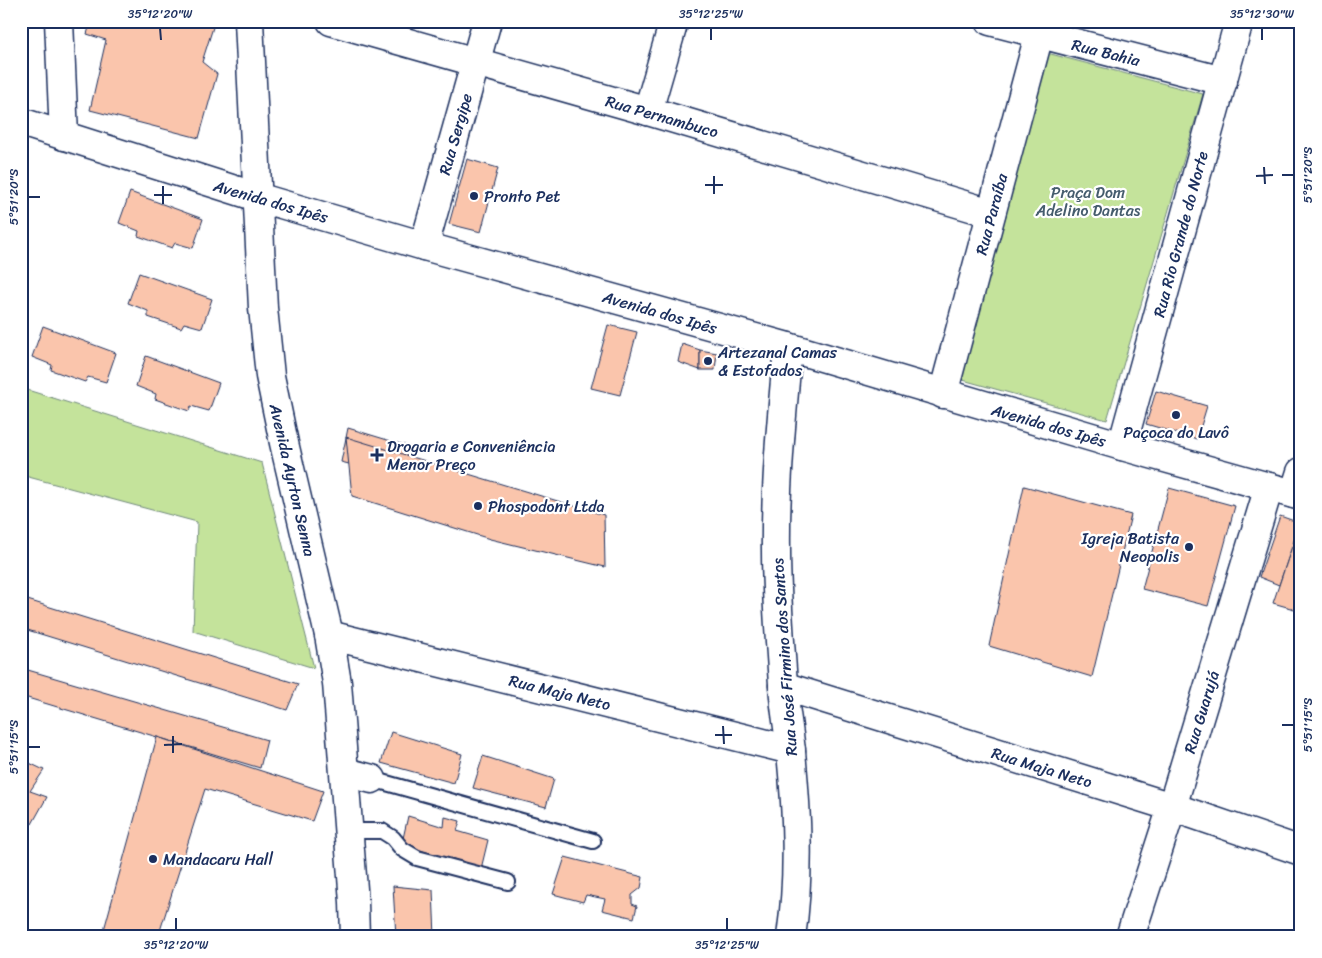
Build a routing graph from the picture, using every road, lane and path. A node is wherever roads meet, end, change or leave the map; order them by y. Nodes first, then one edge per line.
1 (60, 21) edge
2 (249, 21) edge
3 (332, 21) edge
4 (487, 21) edge
5 (674, 21) edge
6 (990, 21) edge
7 (1239, 21) edge
8 (1039, 35) junction
9 (475, 62) junction
10 (1223, 82) junction
11 (648, 111) junction
12 (21, 122) edge
13 (64, 136) junction
14 (257, 196) junction
15 (991, 213) junction
16 (424, 246) junction
17 (788, 347) junction
18 (943, 394) junction
19 (1122, 446) junction
20 (1291, 487) edge
21 (328, 635) junction
22 (783, 686) junction
23 (791, 750) junction
24 (345, 772) junction
25 (372, 779) joint
26 (1172, 808) junction
27 (349, 831) junction
28 (593, 840) dead end
29 (1301, 850) edge
30 (508, 882) dead end
31 (355, 937) edge
32 (791, 937) edge
33 (1130, 937) edge

1 - 13 street
2 - 14 street, Avenida Ayrton Senna
3 - 9 street, Rua Pernambuco
4 - 9 street, Rua Sergipe
5 - 11 street
6 - 8 street, Rua Bahia
7 - 10 street, Rua Rio Grande do Norte
8 - 10 street, Rua Bahia
8 - 15 street, Rua Paraíba
9 - 11 street, Rua Pernambuco
9 - 16 street, Rua Sergipe
10 - 19 street, Rua Rio Grande do Norte
11 - 15 street, Rua Pernambuco
12 - 13 street, Avenida dos Ipês
13 - 14 street, Avenida dos Ipês
14 - 16 street, Avenida dos Ipês
14 - 21 street, Avenida Ayrton Senna
15 - 18 street, Rua Paraíba
16 - 17 street, Avenida dos Ipês
17 - 18 street, Avenida dos Ipês
17 - 22 street, Rua José Firmino dos Santos
18 - 19 street, Avenida dos Ipês
19 - 20 street, Avenida dos Ipês
20 - 26 street, Rua Guarujá
21 - 23 street, Rua Maja Neto
21 - 24 street, Avenida Ayrton Senna
22 - 23 street, Rua José Firmino dos Santos
22 - 26 street, Rua Maja Neto
23 - 32 street, Rua José Firmino dos Santos
24 - 25 street
24 - 27 street, Avenida Ayrton Senna
25 - 28 lane
26 - 29 street, Rua Maja Neto
26 - 33 street, Rua Guarujá
27 - 30 lane
27 - 31 street, Avenida Ayrton Senna

